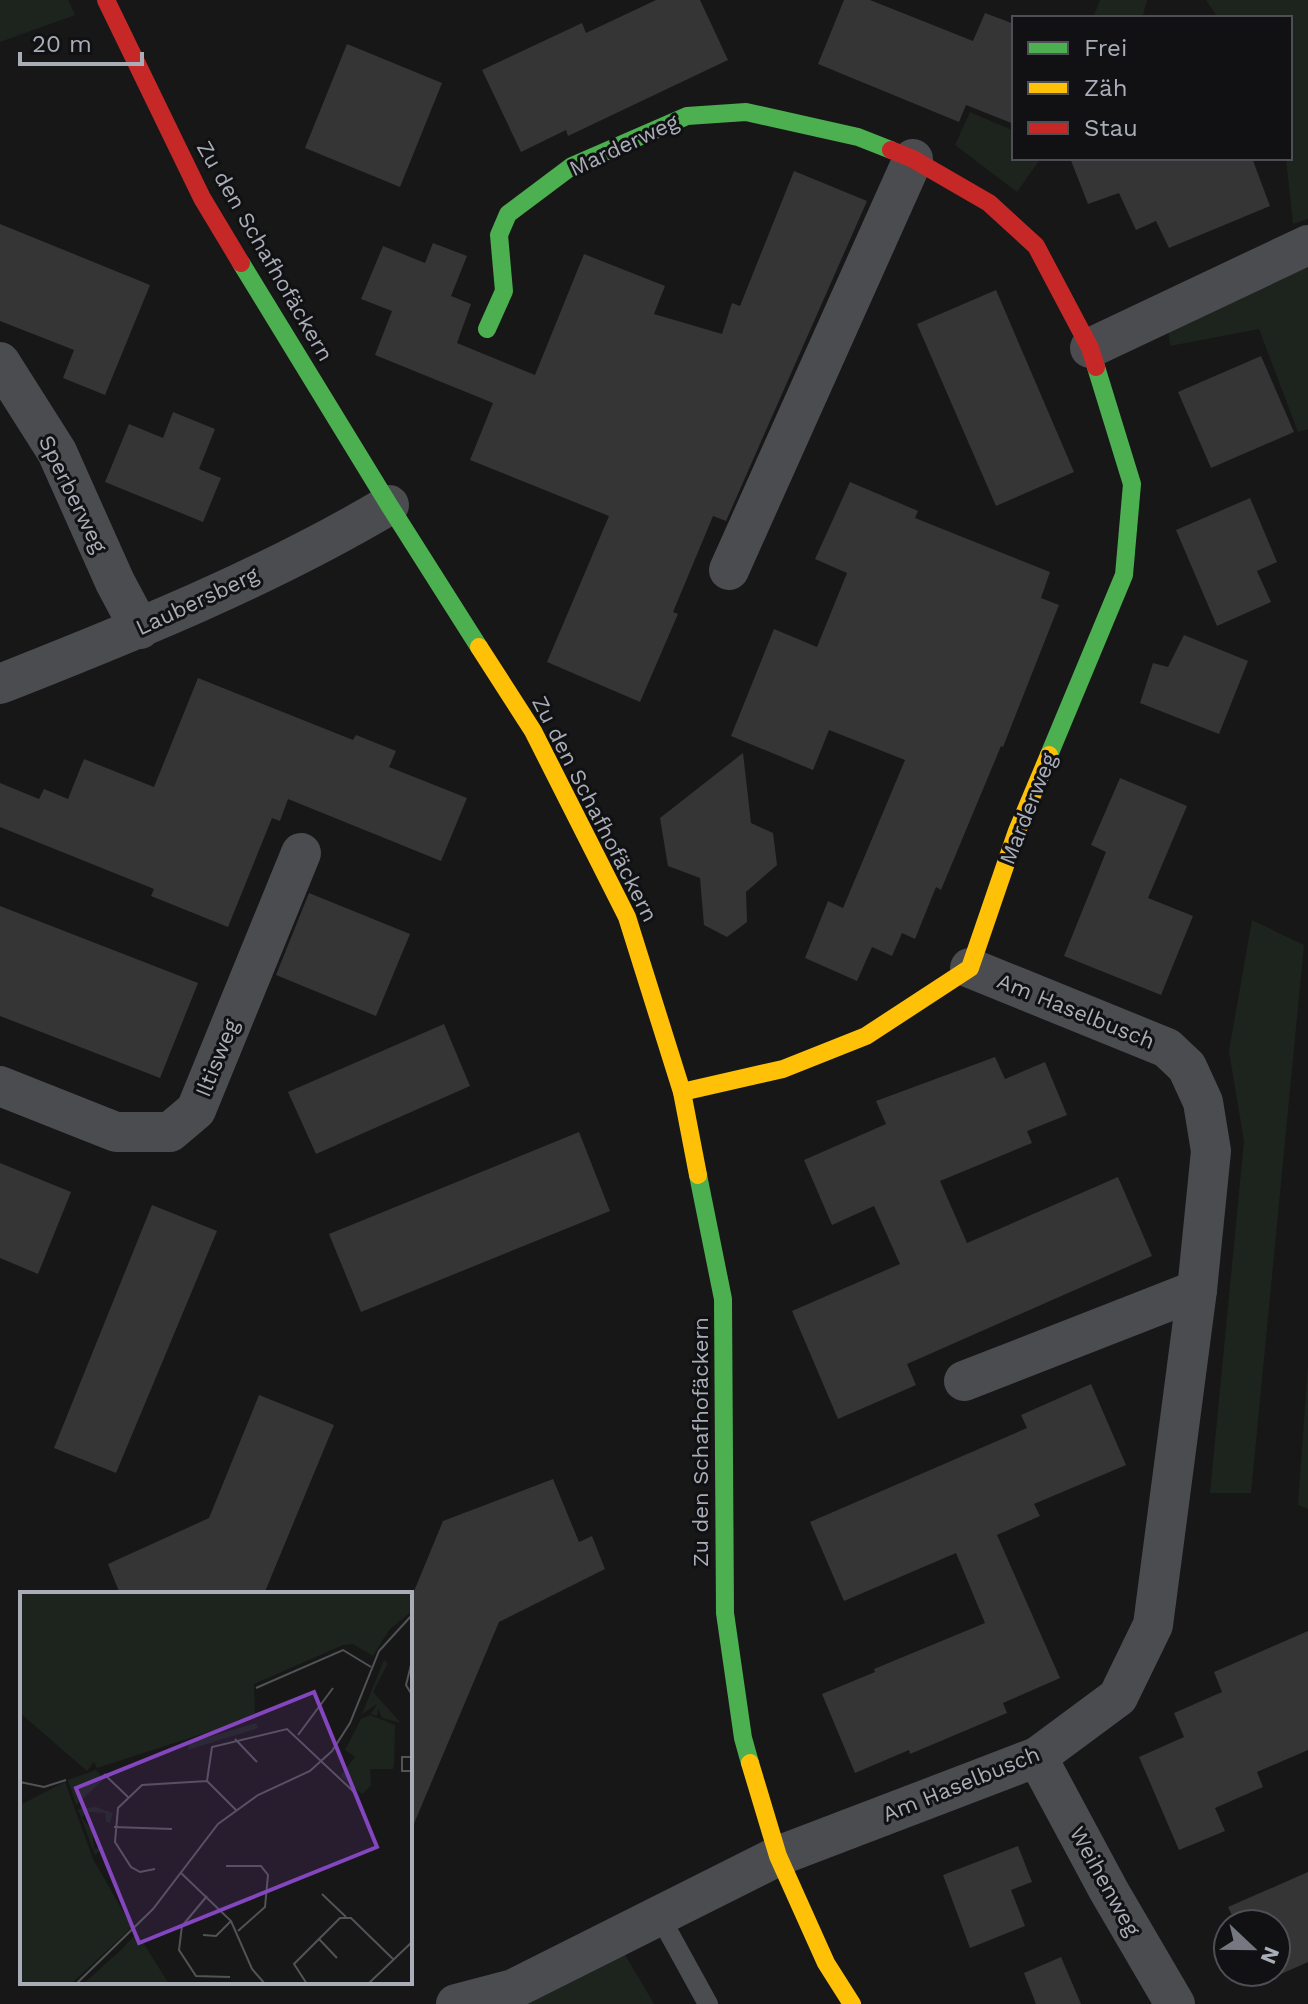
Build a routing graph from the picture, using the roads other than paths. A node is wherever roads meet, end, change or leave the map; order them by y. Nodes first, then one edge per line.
1 (106, 0) edge
2 (913, 159) junction
3 (1308, 245) edge
4 (487, 329) dead end
5 (1090, 348) junction
6 (0, 362) edge
7 (389, 505) junction
8 (729, 570) dead end
9 (140, 629) junction
10 (0, 684) edge
11 (301, 853) dead end
12 (970, 968) junction
13 (0, 1086) edge
14 (682, 1092) junction
15 (1197, 1290) junction
16 (964, 1381) dead end
17 (1037, 1757) junction
18 (778, 1856) junction
19 (659, 1915) junction
20 (456, 2004) edge
21 (708, 2004) edge
22 (852, 2004) edge
23 (1175, 2004) edge

1 - 7 street, Zu den Schafhofäckern
2 - 4 street, Marderweg
2 - 5 street, Marderweg
2 - 8 street
3 - 5 street
5 - 12 street, Marderweg
6 - 9 street, Sperberweg
7 - 9 street, Laubersberg
7 - 14 street, Zu den Schafhofäckern
9 - 10 street, Laubersberg
11 - 13 street, Iltisweg
12 - 14 street
12 - 15 street, Am Haselbusch
14 - 18 street, Zu den Schafhofäckern
15 - 16 street
15 - 17 street, Am Haselbusch
17 - 18 street, Am Haselbusch
17 - 23 street, Weihenweg
18 - 19 street, Am Haselbusch
18 - 22 street, Zu den Schafhofäckern
19 - 20 street, Am Haselbusch
19 - 21 lane

